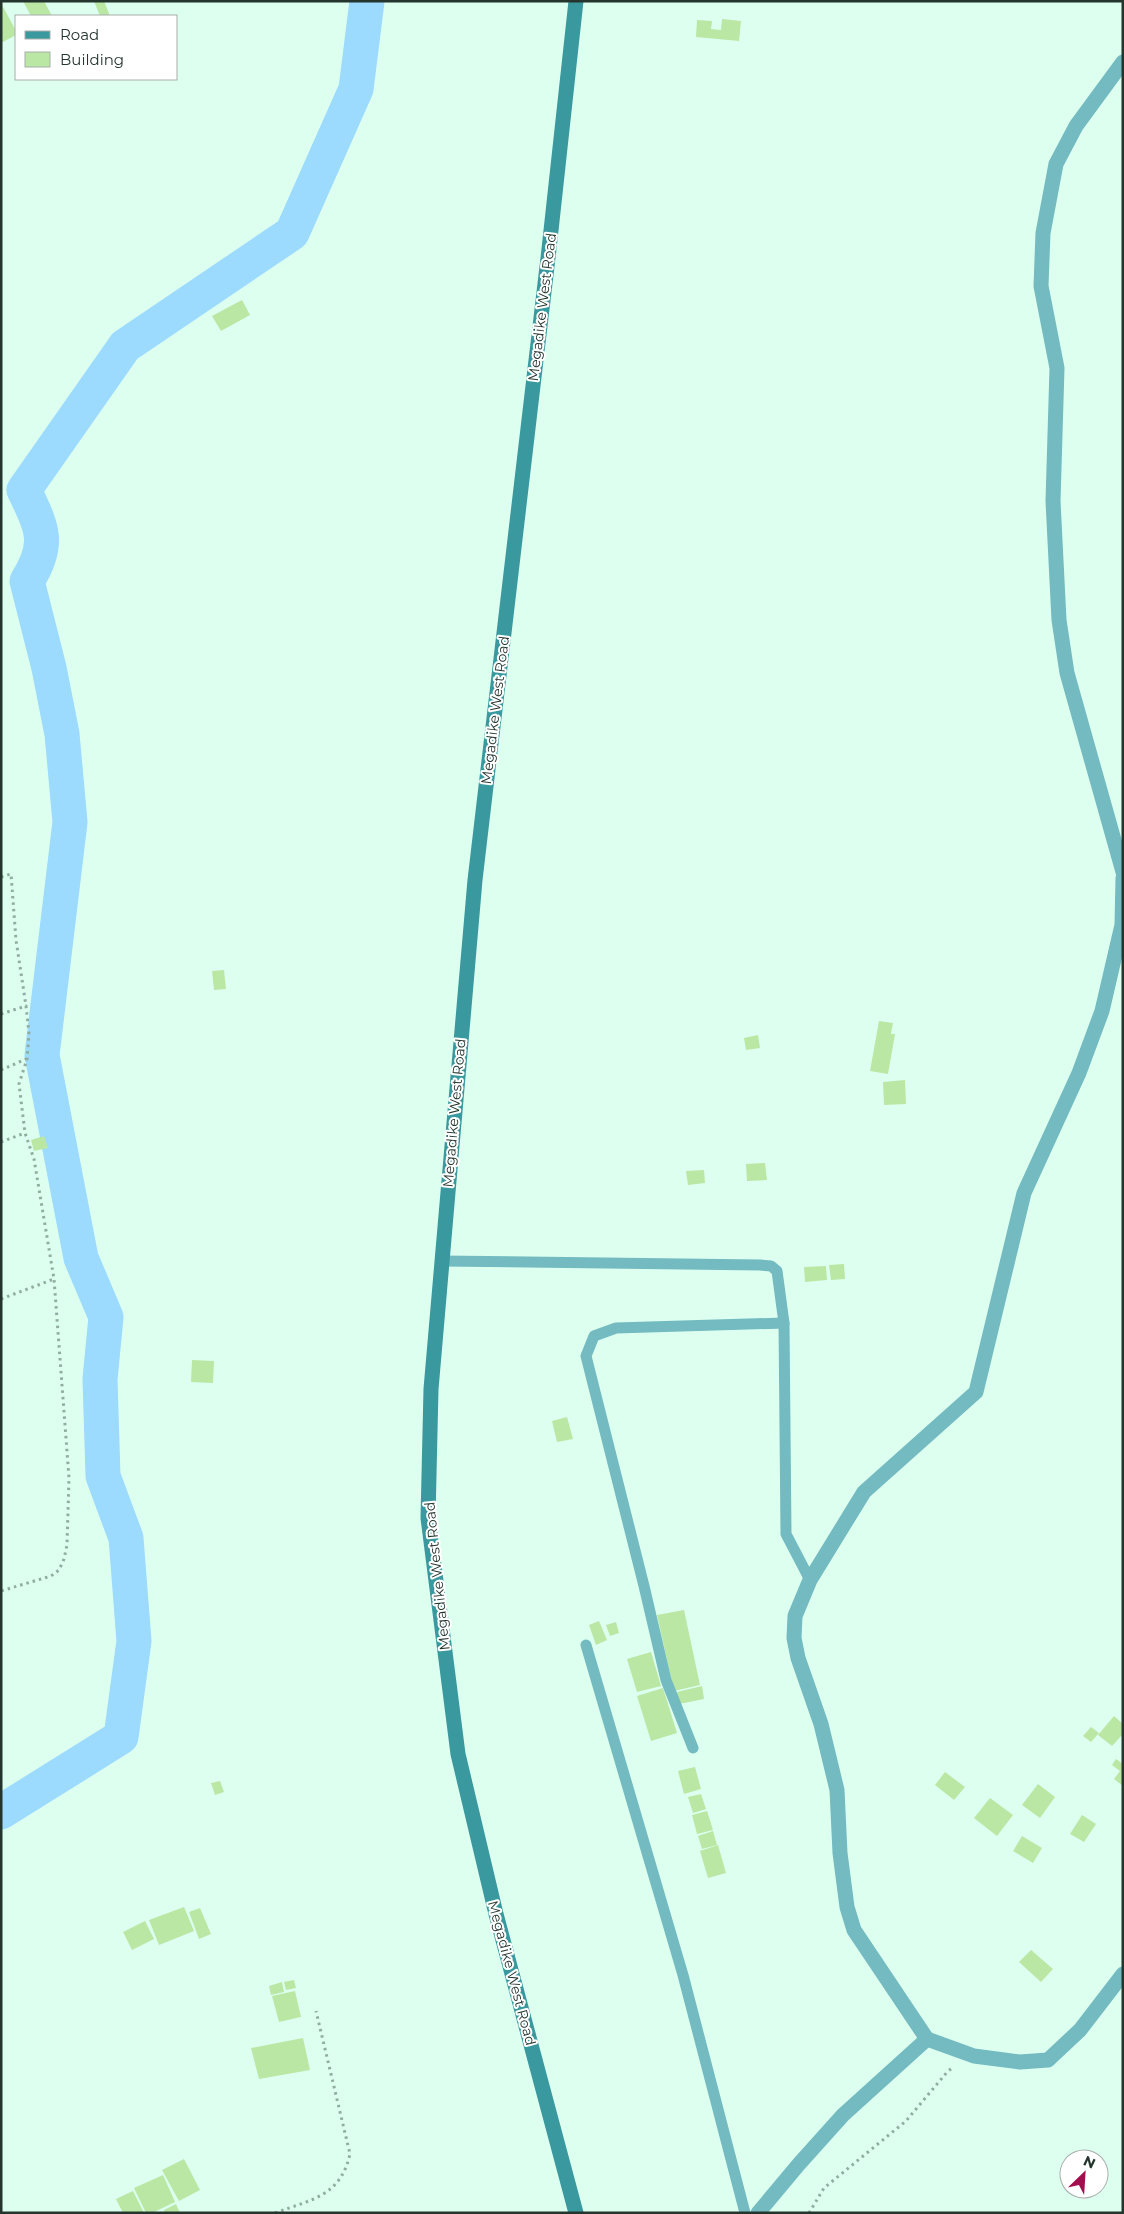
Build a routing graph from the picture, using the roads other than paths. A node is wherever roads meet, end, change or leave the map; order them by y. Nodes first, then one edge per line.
1 (576, 1) edge
2 (1123, 62) edge
3 (1123, 872) edge
4 (1123, 878) edge
5 (441, 1261) junction
6 (784, 1323) junction
7 (810, 1580) junction
8 (586, 1645) dead end
9 (693, 1748) dead end
10 (1123, 1974) edge
11 (927, 2039) junction
12 (576, 2213) edge
13 (745, 2213) edge
14 (758, 2213) edge

1 - 5 street, Megadike West Road
2 - 3 street
4 - 7 street
5 - 6 lane
5 - 12 street, Megadike West Road
6 - 7 lane
6 - 9 lane
7 - 11 street
8 - 13 lane
10 - 11 street
11 - 14 street

